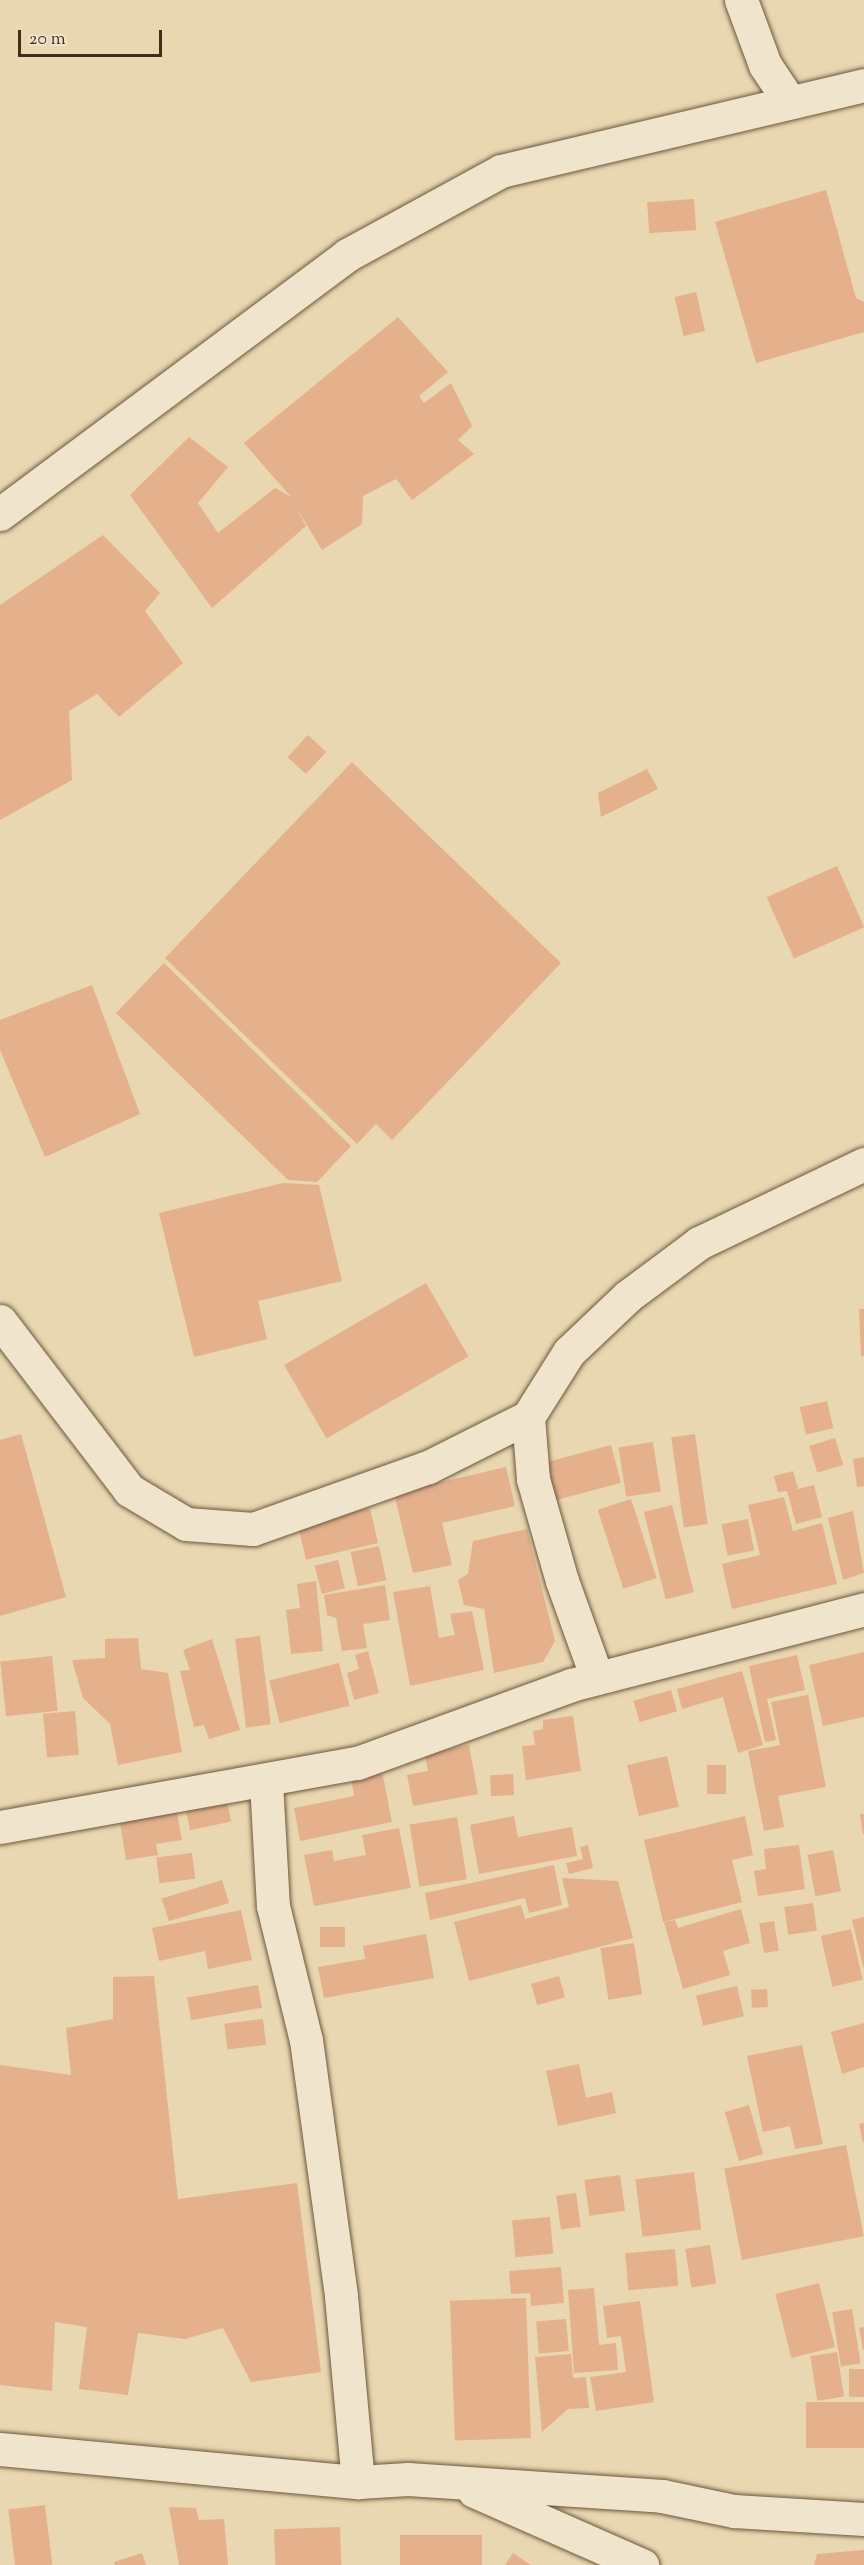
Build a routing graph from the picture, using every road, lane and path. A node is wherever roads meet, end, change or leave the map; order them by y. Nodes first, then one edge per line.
1 (741, 0) edge
2 (864, 85) edge
3 (789, 102) junction
4 (0, 514) edge
5 (864, 1164) edge
6 (0, 1321) edge
7 (528, 1417) junction
8 (864, 1609) edge
9 (597, 1678) junction
10 (266, 1782) junction
11 (0, 1827) edge
12 (0, 2449) edge
13 (358, 2482) junction
14 (453, 2482) junction
15 (864, 2519) edge
16 (642, 2565) edge

1 - 3 street
2 - 3 street
3 - 4 street
5 - 7 street
6 - 7 street
7 - 9 street
8 - 9 street
9 - 10 street
10 - 11 street
10 - 13 street
12 - 13 street
13 - 14 street
14 - 15 street
14 - 16 street

